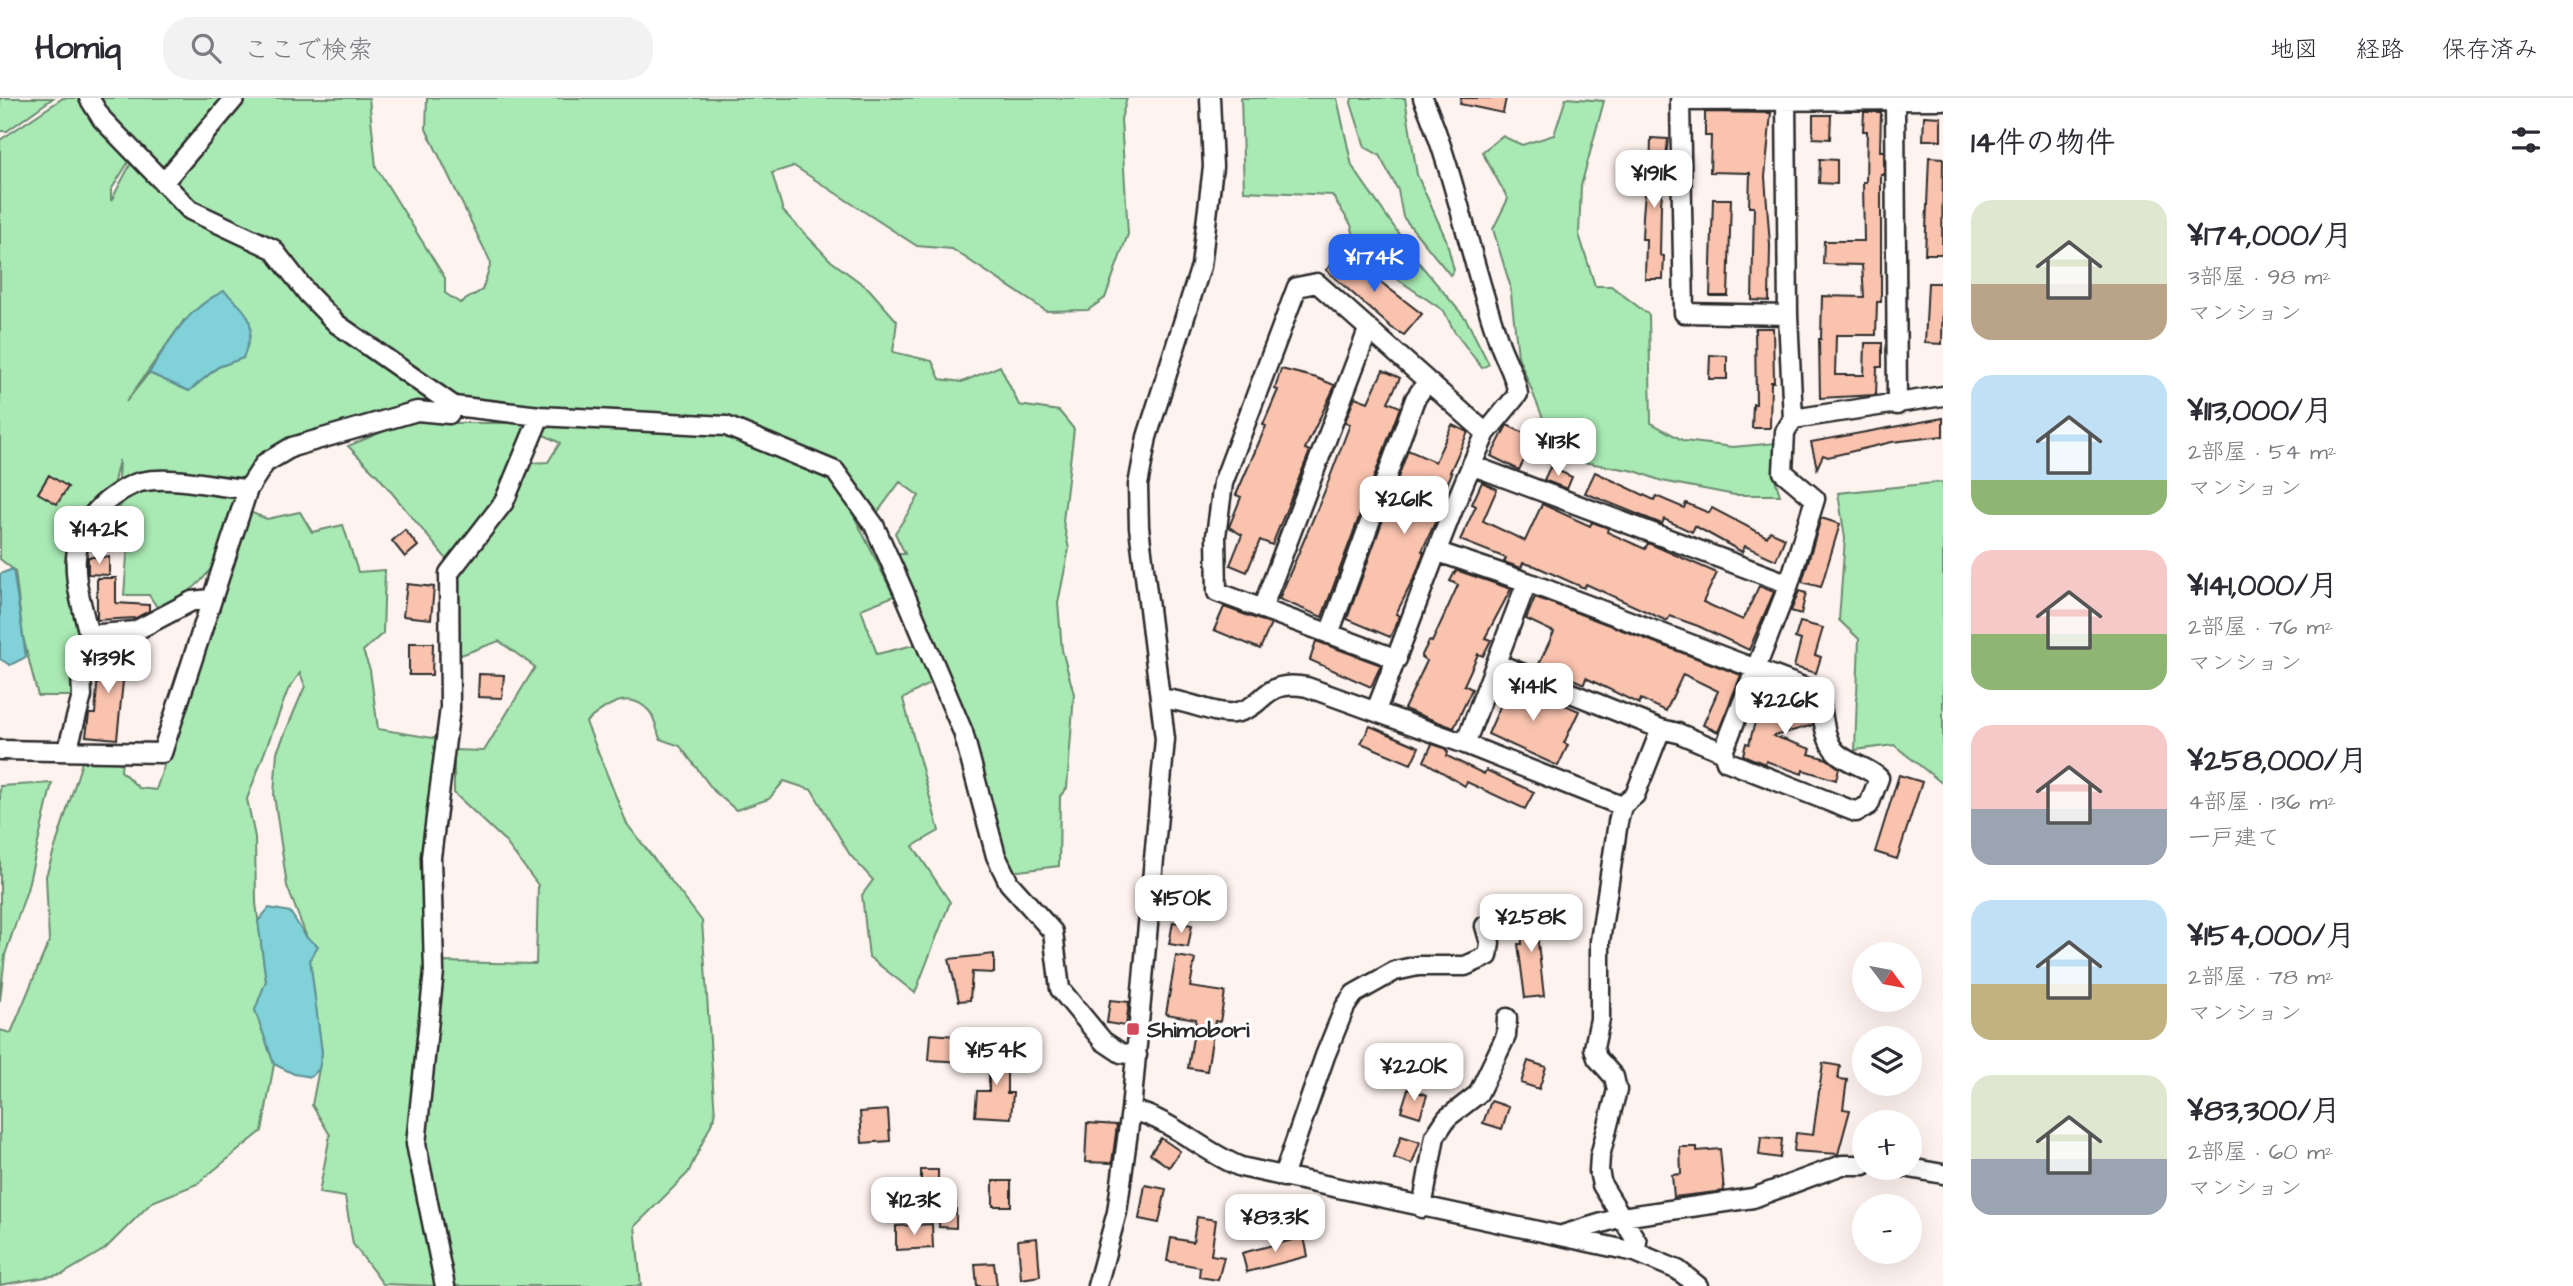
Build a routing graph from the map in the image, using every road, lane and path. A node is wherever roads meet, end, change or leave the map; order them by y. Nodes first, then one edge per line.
1 (89, 98) edge
2 (235, 98) edge
3 (1210, 98) edge
4 (1423, 98) edge
5 (1786, 98) edge
6 (1895, 100) edge
7 (1943, 100) edge
8 (163, 183) junction
9 (1788, 314) junction
10 (1368, 330) junction
11 (1427, 382) junction
12 (1943, 396) edge
13 (1896, 405) junction
14 (454, 406) junction
15 (540, 416) junction
16 (1793, 419) junction
17 (1486, 433) junction
18 (1471, 465) junction
19 (248, 489) junction
20 (1438, 552) junction
21 (1527, 582) junction
22 (1789, 584) junction
23 (211, 599) junction
24 (1262, 609) junction
25 (1329, 634) junction
26 (89, 635) junction
27 (1397, 659) junction
28 (1496, 663) junction
29 (1757, 667) junction
30 (1162, 699) junction
31 (1376, 710) junction
32 (1661, 729) junction
33 (1465, 744) junction
34 (0, 750) edge
35 (67, 751) junction
36 (1723, 752) junction
37 (1622, 806) junction
38 (1485, 926) dead end
39 (1507, 1018) dead end
40 (1137, 1055) junction
41 (1131, 1110) junction
42 (1852, 1165) edge
43 (1922, 1170) edge
44 (1943, 1174) edge
45 (1283, 1177) junction
46 (1422, 1208) junction
47 (1622, 1217) junction
48 (1559, 1236) junction
49 (1635, 1252) junction
50 (445, 1286) edge
51 (1097, 1286) edge
52 (1698, 1286) edge

1 - 8 street
2 - 8 street
3 - 30 street
4 - 17 street
5 - 6 street
5 - 9 street
5 - 9 street
6 - 7 street
6 - 13 street
8 - 14 street
9 - 16 street
10 - 11 street
10 - 24 street
10 - 24 street
11 - 17 street
11 - 25 street
12 - 13 street
13 - 16 street
14 - 15 street
14 - 19 street
15 - 40 street
15 - 50 street
16 - 22 street
17 - 18 street
18 - 20 street
18 - 22 street
19 - 23 street
19 - 26 street
20 - 21 street
20 - 27 street
21 - 28 street
21 - 29 street
22 - 29 street
23 - 26 street
23 - 35 street
24 - 25 street
25 - 27 street
26 - 35 street
27 - 31 street
28 - 32 street
28 - 33 street
29 - 36 street
29 - 36 street
30 - 31 street
30 - 40 street
31 - 33 street
32 - 36 street
32 - 37 street
33 - 37 street
34 - 35 street
37 - 47 street
38 - 45 street
39 - 46 street
40 - 41 street
41 - 45 street
41 - 51 street
42 - 47 street
43 - 44 street
45 - 46 street
46 - 48 street
47 - 48 street
47 - 49 street
48 - 49 street
49 - 52 street

